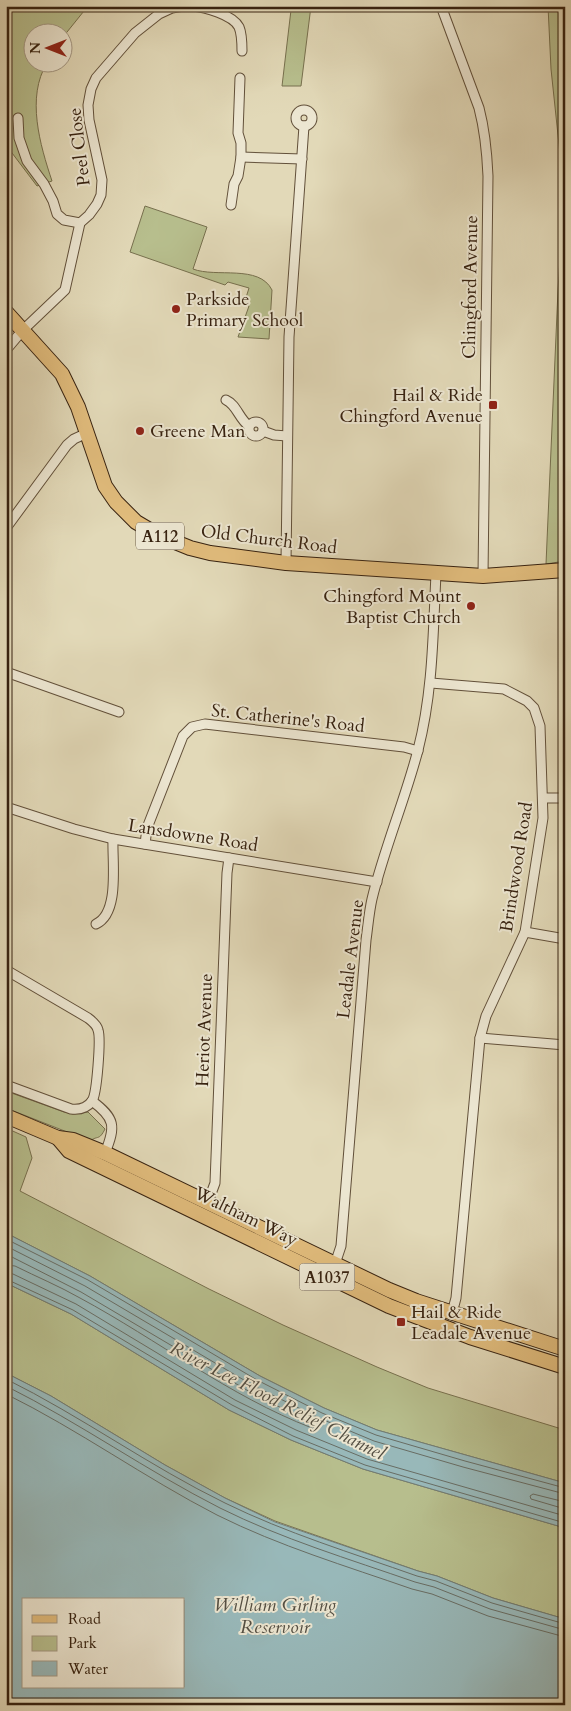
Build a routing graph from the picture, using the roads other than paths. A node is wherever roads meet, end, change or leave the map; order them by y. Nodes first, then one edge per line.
1 (183, 6) edge
2 (192, 6) edge
3 (441, 6) edge
4 (242, 51) dead end
5 (240, 78) dead end
6 (18, 118) dead end
7 (304, 126) dead end
8 (241, 157) junction
9 (302, 159) junction
10 (230, 205) dead end
11 (80, 223) junction
12 (6, 312) edge
13 (22, 331) junction
14 (6, 350) edge
15 (226, 400) dead end
16 (87, 433) junction
17 (288, 436) junction
18 (6, 528) edge
19 (286, 563) junction
20 (565, 570) edge
21 (436, 574) junction
22 (482, 576) junction
23 (6, 672) edge
24 (431, 683) junction
25 (119, 712) dead end
26 (418, 751) junction
27 (544, 798) junction
28 (565, 798) edge
29 (6, 807) edge
30 (113, 839) junction
31 (145, 844) junction
32 (230, 858) junction
33 (377, 882) junction
34 (96, 924) dead end
35 (525, 932) junction
36 (565, 939) edge
37 (6, 970) edge
38 (480, 1038) junction
39 (565, 1045) edge
40 (6, 1085) edge
41 (92, 1101) junction
42 (6, 1116) edge
43 (102, 1159) junction
44 (208, 1202) junction
45 (270, 1232) junction
46 (263, 1245) junction
47 (335, 1264) junction
48 (389, 1290) junction
49 (382, 1303) junction
50 (452, 1313) junction
51 (529, 1338) junction
52 (565, 1349) edge
53 (526, 1355) junction
54 (565, 1367) edge

1 - 11 street, Peel Close
2 - 4 street
3 - 22 street, Chingford Avenue
5 - 8 street
6 - 11 street
7 - 9 street
8 - 9 street
8 - 10 street
9 - 17 street
11 - 13 street
12 - 13 main road, Old Church Road / A112
13 - 14 street
13 - 16 main road, Old Church Road / A112
15 - 17 street
16 - 18 street
16 - 19 main road, Old Church Road / A112
17 - 19 street
19 - 21 main road, Old Church Road / A112
20 - 22 main road, Old Church Road / A112
21 - 22 main road, Old Church Road / A112
21 - 24 street, Leadale Avenue
23 - 25 street
24 - 26 street, Leadale Avenue
24 - 27 street, Brindwood Road
26 - 31 street, St. Catherine's Road
26 - 33 street, Leadale Avenue
27 - 28 street
27 - 35 street, Brindwood Road
29 - 30 street, Lansdowne Road
30 - 31 street, Lansdowne Road
30 - 34 street
31 - 32 street, Lansdowne Road
32 - 33 street, Lansdowne Road
32 - 44 street, Heriot Avenue
33 - 47 street, Leadale Avenue
35 - 36 street
35 - 38 street, Brindwood Road
37 - 41 street
38 - 39 street
38 - 50 street, Brindwood Road
40 - 41 street
41 - 43 street
42 - 43 main road, Waltham Way / A1037
43 - 44 main road, Waltham Way / A1037
43 - 46 main road, Waltham Way / A1037
44 - 45 main road, Waltham Way / A1037
45 - 46 main road
45 - 47 main road, Waltham Way / A1037
46 - 49 main road, Waltham Way / A1037
47 - 48 main road, Waltham Way / A1037
48 - 49 main road
48 - 50 main road, Waltham Way / A1037
49 - 53 main road, Waltham Way / A1037
50 - 51 main road, Waltham Way / A1037
51 - 52 main road, Waltham Way / A1037
51 - 53 main road
53 - 54 main road, Waltham Way / A1037

